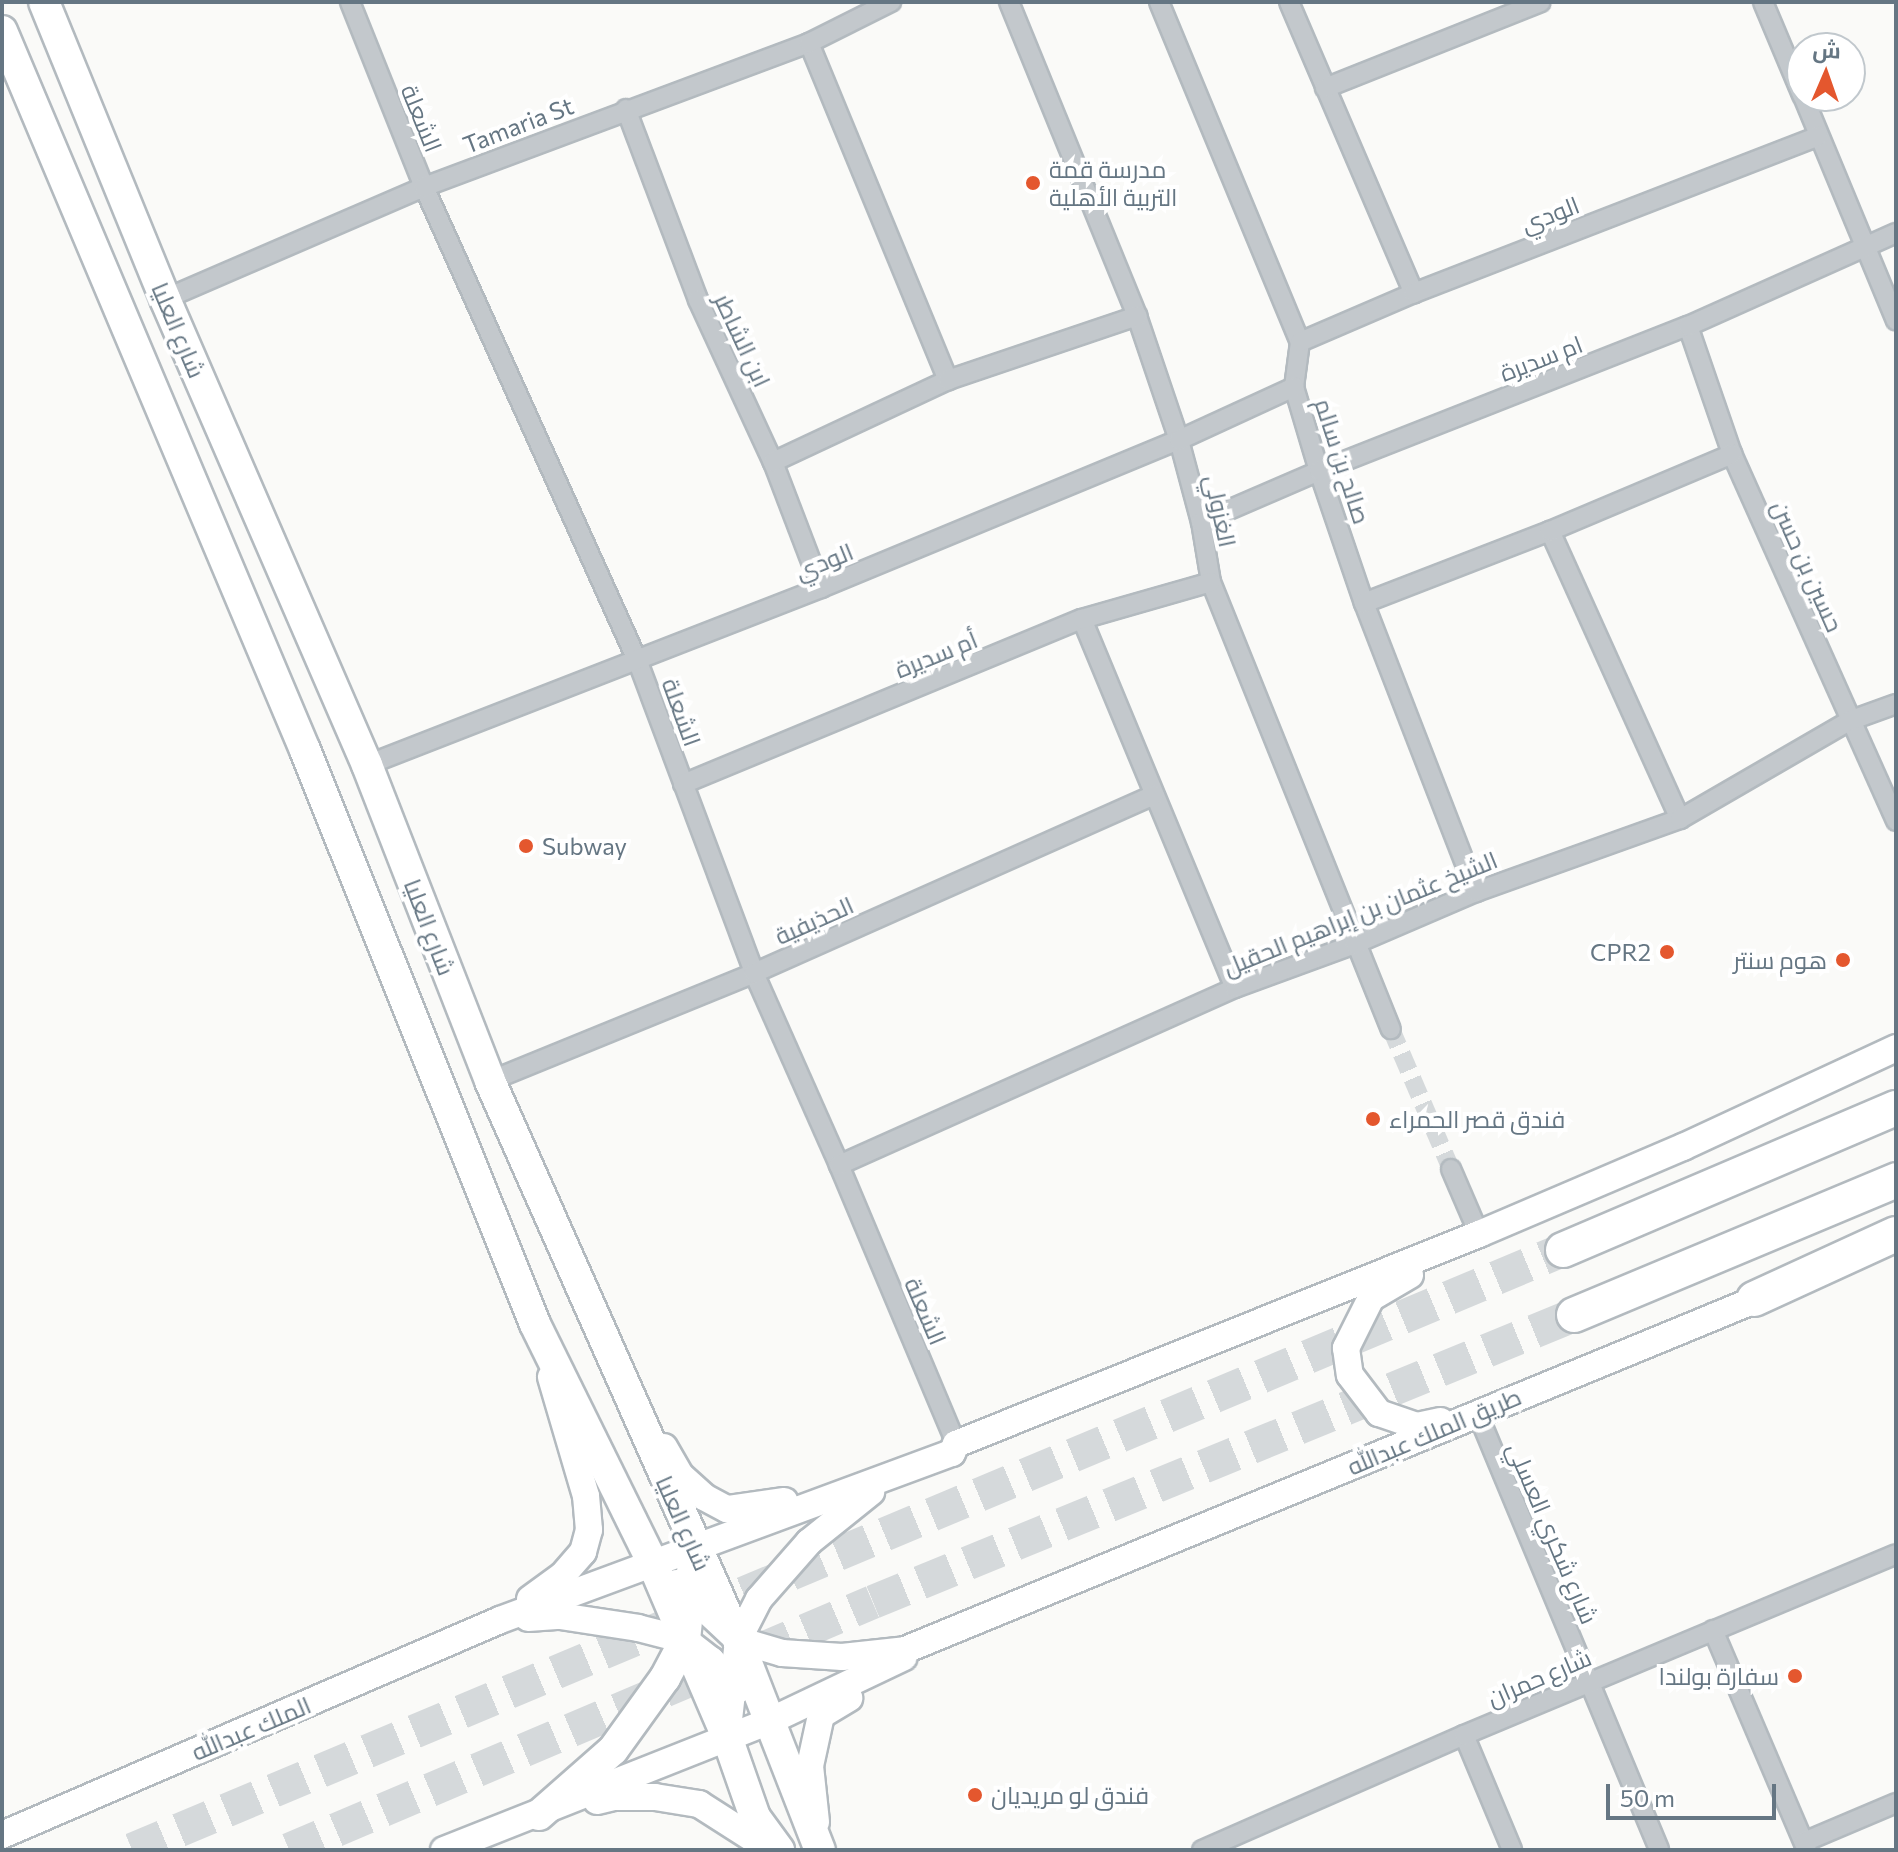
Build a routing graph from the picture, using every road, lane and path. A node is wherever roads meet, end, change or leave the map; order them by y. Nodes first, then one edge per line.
1 (44, 2) edge
2 (350, 2) edge
3 (1009, 2) edge
4 (1159, 2) edge
5 (1289, 2) edge
6 (1541, 2) edge
7 (1763, 2) edge
8 (878, 4) edge
9 (2, 31) edge
10 (809, 43) junction
11 (1786, 57) edge
12 (1325, 88) junction
13 (626, 109) junction
14 (1809, 112) edge
15 (1819, 136) junction
16 (424, 187) junction
17 (1896, 233) edge
18 (1864, 246) junction
19 (1414, 293) junction
20 (165, 299) junction
21 (1137, 316) junction
22 (1896, 320) edge
23 (1688, 326) junction
24 (1300, 342) junction
25 (948, 380) junction
26 (1294, 387) junction
27 (1179, 440) junction
28 (1732, 454) junction
29 (773, 462) junction
30 (1319, 471) junction
31 (1201, 522) junction
32 (1550, 531) junction
33 (1211, 582) junction
34 (821, 588) junction
35 (1364, 603) junction
36 (1082, 619) junction
37 (638, 662) junction
38 (1896, 704) edge
39 (1849, 721) junction
40 (367, 765) junction
41 (683, 784) junction
42 (1154, 795) junction
43 (1680, 819) junction
44 (1896, 821) edge
45 (1476, 892) junction
46 (1355, 944) junction
47 (754, 973) junction
48 (1235, 988) junction
49 (1391, 1029) tunnel mouth
50 (1896, 1048) edge
51 (1896, 1062) edge
52 (490, 1081) junction
53 (1896, 1108) edge
54 (1683, 1147) junction
55 (839, 1165) junction
56 (1451, 1169) tunnel mouth
57 (1896, 1180) edge
58 (1479, 1234) junction
59 (1896, 1234) edge
60 (1896, 1246) edge
61 (1563, 1250) tunnel mouth
62 (1754, 1299) junction
63 (592, 1315) junction
64 (1574, 1315) tunnel mouth
65 (535, 1324) junction
66 (1477, 1412) junction
67 (956, 1444) junction
68 (900, 1472) junction
69 (694, 1547) junction
70 (1896, 1554) edge
71 (652, 1562) junction
72 (692, 1596) junction
73 (500, 1620) junction
74 (976, 1623) junction
75 (1713, 1630) junction
76 (685, 1640) junction
77 (738, 1640) junction
78 (1589, 1682) junction
79 (732, 1684) junction
80 (770, 1721) junction
81 (1464, 1735) junction
82 (727, 1737) junction
83 (1896, 1803) edge
84 (539, 1815) junction
85 (2, 1835) edge
86 (1806, 1846) edge
87 (819, 1848) edge
88 (444, 1850) edge
89 (771, 1850) edge
90 (779, 1850) edge
91 (1202, 1850) edge
92 (1512, 1850) edge
93 (1659, 1850) edge

1 - 20 main road, شارع العليا
2 - 16 street, الشعلة
3 - 21 street, الغزولي
4 - 24 street
5 - 12 street
6 - 12 street
7 - 11 street
8 - 10 street, Tamaria St
9 - 65 main road, شارع العليا
10 - 13 street, Tamaria St
10 - 25 street
12 - 19 street
13 - 16 street, Tamaria St
13 - 29 street, ابن الشاطر
14 - 15 street
15 - 18 street
15 - 19 street, الودي
16 - 20 street, Tamaria St
16 - 37 street, الشعلة
17 - 18 street, ام سديرة
18 - 22 street
18 - 23 street, ام سديرة
19 - 24 street, الودي
20 - 40 main road, شارع العليا
21 - 25 street
21 - 27 street, الغزولي
23 - 28 street, حسين بن حسن
23 - 30 street, ام سديرة
24 - 26 street, صالح بن سالم
25 - 29 street
26 - 27 street, الودي
26 - 30 street, صالح بن سالم
27 - 31 street, الغزولي
27 - 34 street, الودي
28 - 32 street
28 - 39 street, حسين بن حسن
29 - 34 street, ابن الشاطر
30 - 31 street, ام سديرة
30 - 35 street, صالح بن سالم
31 - 33 street, الغزولي
32 - 35 street
32 - 43 street
33 - 36 street, أم سديرة
33 - 46 street, الغزولي
34 - 37 street, الودي
35 - 45 street, صالح بن سالم
36 - 41 street, أم سديرة
36 - 42 street
37 - 40 street, الودي
37 - 41 street, الشعلة
38 - 39 street, الشيخ عثمان بن إبراهيم الحقيل
39 - 43 street, الشيخ عثمان بن إبراهيم الحقيل
39 - 44 street, حسين بن حسن
40 - 52 main road, شارع العليا
41 - 47 street, الشعلة
42 - 47 street, الحذيفية
42 - 48 street
43 - 45 street, الشيخ عثمان بن إبراهيم الحقيل
45 - 46 street, الشيخ عثمان بن إبراهيم الحقيل
46 - 48 street, الشيخ عثمان بن إبراهيم الحقيل
46 - 49 street, الغزولي
47 - 52 street, الحذيفية
47 - 55 street, الشعلة
48 - 55 street, الشيخ عثمان بن إبراهيم الحقيل
50 - 54 main road
51 - 54 main road
52 - 63 main road, شارع العليا
53 - 61 highway
54 - 58 main road
55 - 67 street, الشعلة
56 - 58 street
57 - 64 highway
58 - 66 main road
58 - 67 main road
59 - 62 highway
60 - 62 main road, طريق الملك عبدالله
62 - 66 main road, طريق الملك عبدالله
63 - 68 main road
63 - 69 main road, شارع العليا
65 - 71 main road, شارع العليا
65 - 73 main road
66 - 74 main road, طريق الملك عبدالله
66 - 78 street, شارع شكري العسلي
67 - 68 main road
68 - 69 main road
68 - 77 main road
69 - 71 main road
69 - 72 main road
69 - 77 main road, شارع العليا
70 - 75 street, شارع حمران
71 - 72 main road
71 - 73 main road
71 - 76 main road, شارع العليا
72 - 76 main road
72 - 77 main road
73 - 76 main road
73 - 85 main road, الملك عبدالله
74 - 77 main road
74 - 80 main road
74 - 87 main road
75 - 78 street, شارع حمران
75 - 86 street
76 - 79 main road
76 - 82 main road, شارع العليا
76 - 84 main road
77 - 79 main road
77 - 80 main road, شارع العليا
78 - 81 street, شارع حمران
78 - 93 street, شارع شكري العسلي
79 - 80 main road
79 - 82 main road
80 - 82 main road
80 - 87 main road, شارع العليا
81 - 91 street, شارع حمران
81 - 92 street
82 - 84 main road
82 - 90 main road, شارع العليا
83 - 86 street
84 - 88 main road
84 - 89 main road

